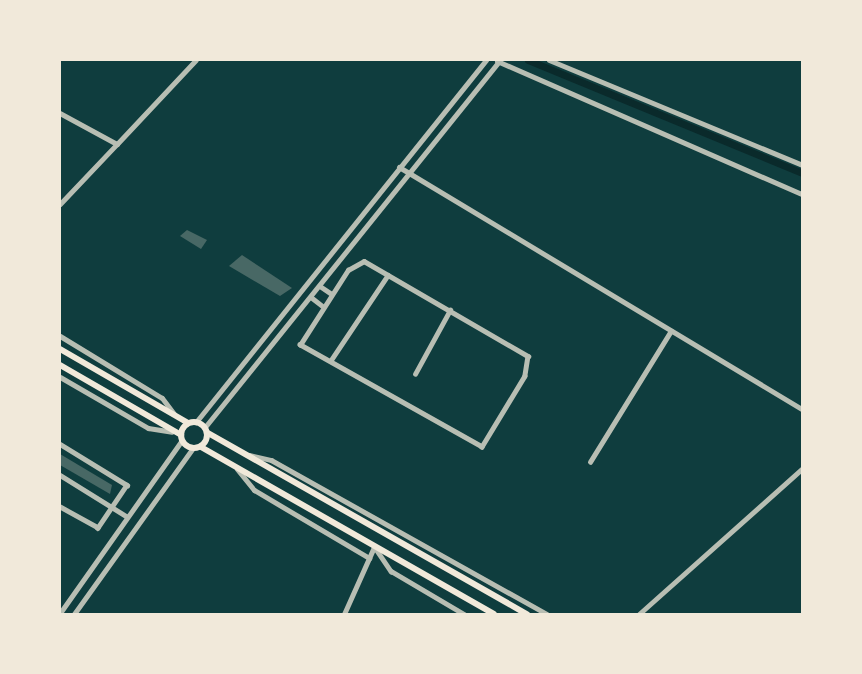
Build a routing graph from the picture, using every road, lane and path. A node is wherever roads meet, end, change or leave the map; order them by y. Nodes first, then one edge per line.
1 (196, 60) edge
2 (486, 60) edge
3 (498, 60) edge
4 (549, 60) edge
5 (60, 113) edge
6 (117, 144) junction
7 (803, 165) edge
8 (399, 167) junction
9 (409, 173) junction
10 (803, 194) edge
11 (60, 204) edge
12 (388, 275) junction
13 (320, 286) junction
14 (332, 294) junction
15 (311, 297) junction
16 (324, 307) junction
17 (450, 310) junction
18 (671, 331) junction
19 (60, 335) edge
20 (60, 349) edge
21 (331, 360) junction
22 (60, 365) edge
23 (415, 374) dead end
24 (60, 376) edge
25 (803, 409) edge
26 (174, 415) junction
27 (197, 422) junction
28 (188, 423) junction
29 (207, 430) junction
30 (179, 436) junction
31 (60, 444) edge
32 (201, 447) junction
33 (192, 449) junction
34 (247, 456) junction
35 (590, 462) dead end
36 (237, 468) junction
37 (803, 470) edge
38 (60, 475) edge
39 (112, 506) junction
40 (60, 507) edge
41 (126, 516) junction
42 (375, 547) junction
43 (369, 558) junction
44 (60, 613) edge
45 (522, 613) edge
46 (74, 614) edge
47 (344, 614) edge
48 (464, 614) edge
49 (494, 614) edge
50 (547, 614) edge
51 (639, 614) edge

1 - 6 street
2 - 8 street
3 - 9 street
3 - 10 street
4 - 7 street
5 - 6 street
6 - 11 street
8 - 9 street
8 - 27 street
9 - 13 street
9 - 18 street
12 - 14 street
12 - 17 street
12 - 21 street
13 - 14 street
13 - 15 street
14 - 16 street
15 - 16 street
15 - 29 street
16 - 21 street
17 - 21 street
17 - 23 street
18 - 25 street
18 - 35 street
19 - 26 street
20 - 26 main road
22 - 30 main road
24 - 30 street
26 - 28 main road
27 - 28 main road
27 - 29 main road
28 - 30 main road
29 - 32 main road
29 - 34 main road
30 - 33 main road
30 - 41 street
31 - 39 street
32 - 33 main road
32 - 36 main road
33 - 46 street
34 - 45 main road
34 - 50 street
36 - 42 main road
36 - 43 street
37 - 51 street
38 - 39 street
39 - 40 street
39 - 41 street
41 - 44 street
42 - 43 street
42 - 48 street
42 - 49 main road
43 - 47 street

